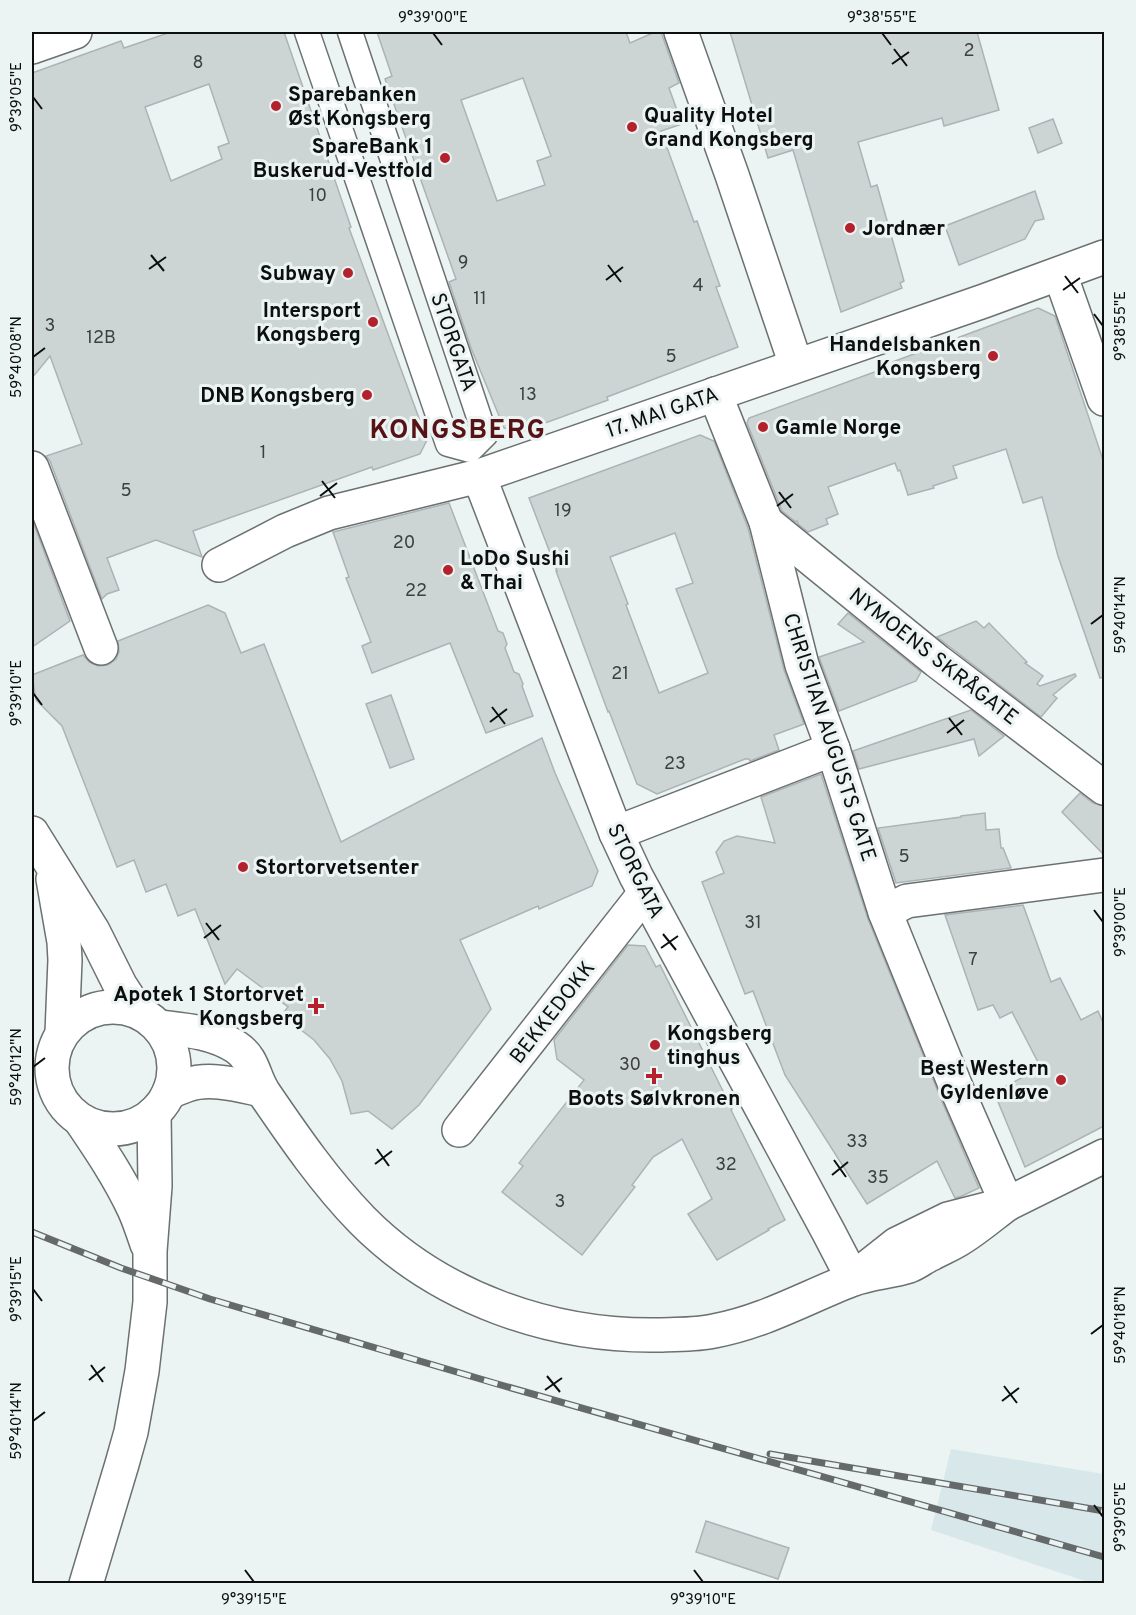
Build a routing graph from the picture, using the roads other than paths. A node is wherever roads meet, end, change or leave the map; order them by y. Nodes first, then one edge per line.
1 (75, 32) edge
2 (307, 32) edge
3 (350, 32) edge
4 (681, 32) edge
5 (32, 47) edge
6 (1104, 257) edge
7 (1060, 274) junction
8 (796, 365) junction
9 (715, 394) junction
10 (1104, 399) edge
11 (32, 468) edge
12 (479, 476) junction
13 (766, 522) junction
14 (219, 565) dead end
15 (101, 648) dead end
16 (833, 749) junction
17 (1104, 788) edge
18 (32, 833) edge
19 (616, 833) junction
20 (51, 865) junction
21 (1104, 875) edge
22 (645, 893) junction
23 (885, 912) junction
24 (148, 1019) junction
25 (62, 1033) junction
26 (262, 1090) junction
27 (161, 1103) junction
28 (81, 1121) junction
29 (459, 1130) dead end
30 (1104, 1156) edge
31 (1007, 1204) junction
32 (150, 1251) junction
33 (853, 1279) junction
34 (90, 1568) edge
35 (73, 1584) edge

1 - 5 street
2 - 3 street, STORGATA
4 - 8 street
6 - 7 street, 17. MAI GATA
7 - 8 street, 17. MAI GATA
7 - 10 street
8 - 9 street, 17. MAI GATA
9 - 12 street, 17. MAI GATA
9 - 13 street, CHRISTIAN AUGUSTS GATE
11 - 15 street
12 - 14 street, 17. MAI GATA
12 - 19 street, STORGATA
13 - 16 street, CHRISTIAN AUGUSTS GATE
13 - 17 street, NYMOENS SKRÅGATE
16 - 19 street
16 - 23 street, CHRISTIAN AUGUSTS GATE
18 - 20 street
19 - 22 street, STORGATA
20 - 24 street
20 - 25 street
21 - 23 street
22 - 29 street, BEKKEDOKK
22 - 33 street, STORGATA
23 - 31 street, CHRISTIAN AUGUSTS GATE
24 - 25 street
24 - 26 street
24 - 27 street
25 - 28 street
26 - 27 street
26 - 33 street
27 - 28 street
27 - 32 street
28 - 32 street
30 - 31 street
31 - 33 street
32 - 34 street
34 - 35 street

